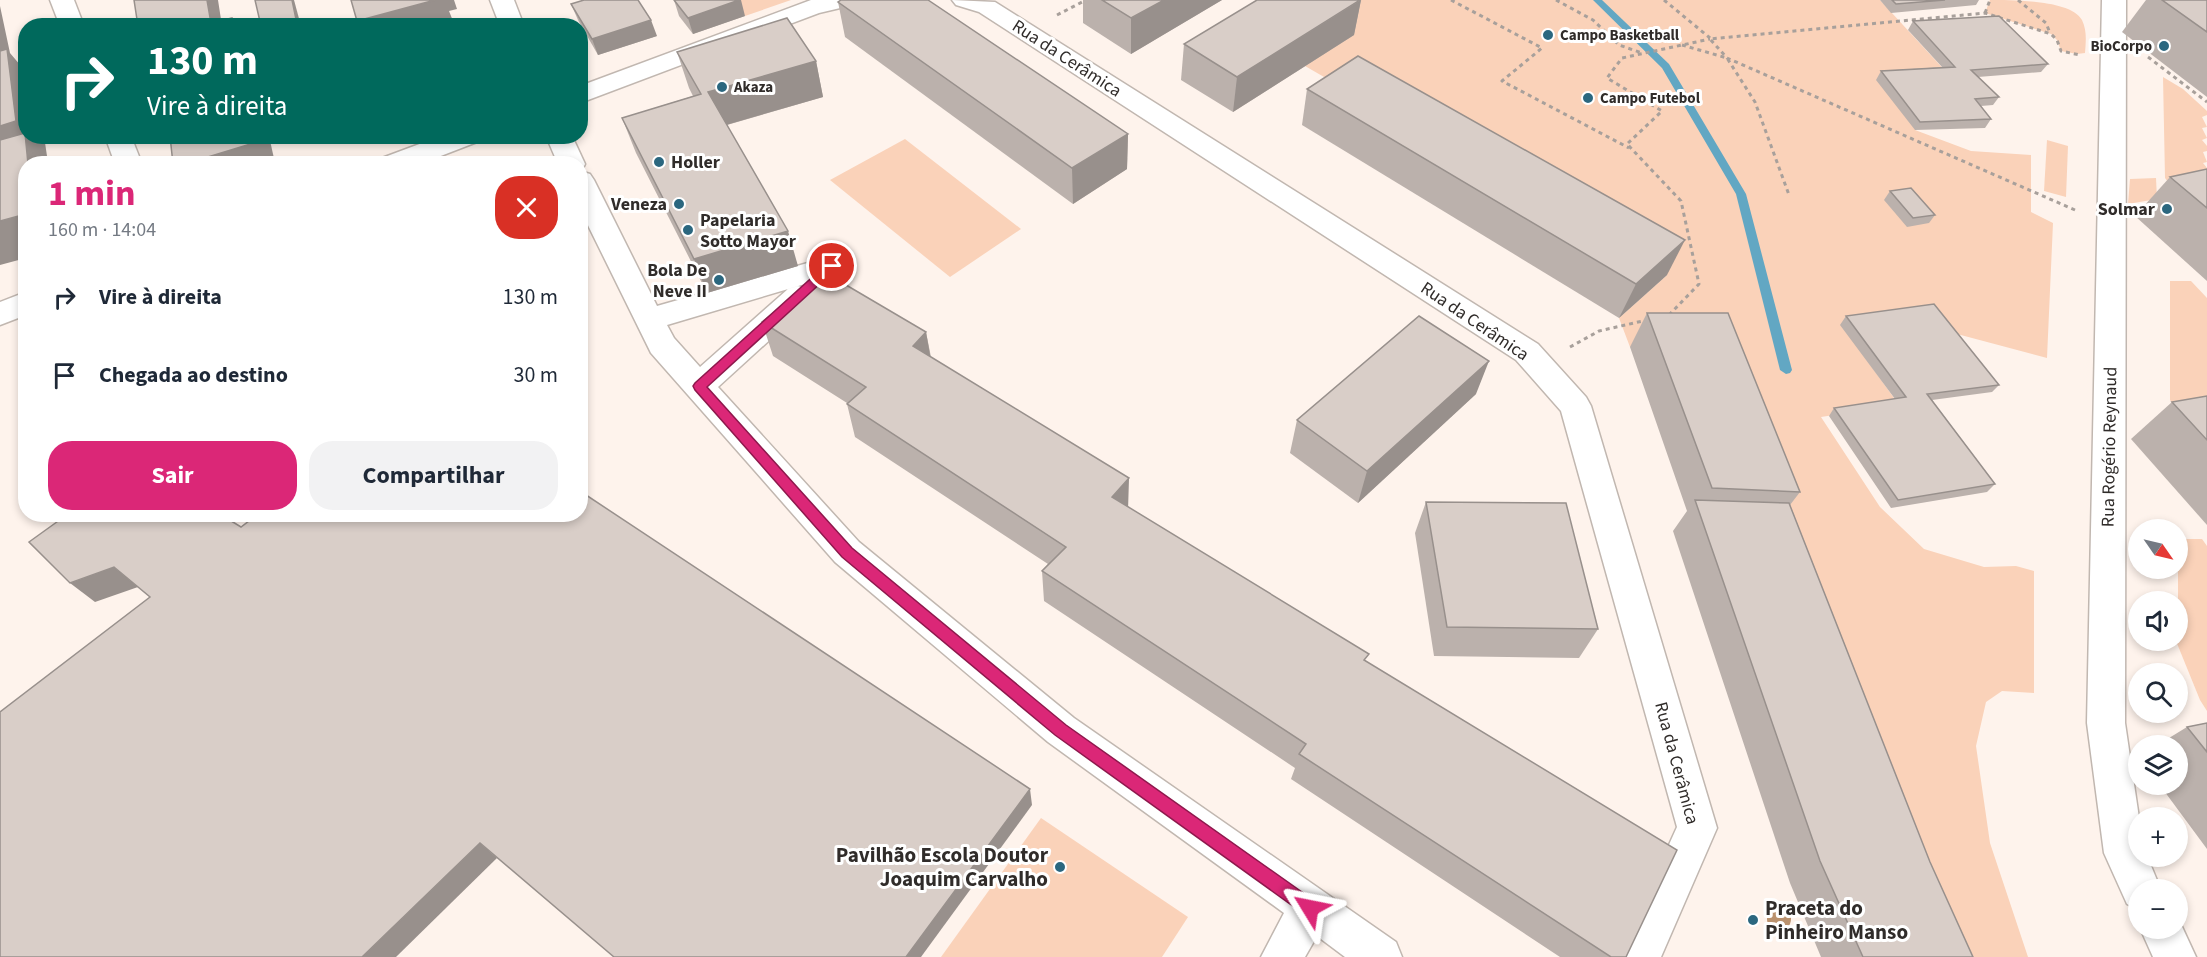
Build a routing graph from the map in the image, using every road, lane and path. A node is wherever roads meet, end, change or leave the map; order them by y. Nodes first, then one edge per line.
1 (62, 0) edge
2 (502, 0) edge
3 (845, 0) edge
4 (964, 0) edge
5 (1086, 0) edge
6 (1451, 0) edge
7 (1556, 0) edge
8 (1664, 0) edge
9 (1990, 0) edge
10 (2018, 0) edge
11 (2111, 1) edge
12 (1068, 9) dead end
13 (1985, 13) junction
14 (69, 18) edge
15 (509, 18) edge
16 (2051, 34) junction
17 (1710, 39) junction
18 (1682, 45) junction
19 (2114, 52) junction
20 (1643, 54) junction
21 (1727, 58) junction
22 (588, 92) edge
23 (2207, 102) edge
24 (446, 144) edge
25 (1632, 150) junction
26 (414, 156) edge
27 (1789, 195) dead end
28 (588, 196) edge
29 (2112, 226) junction
30 (18, 306) edge
31 (0, 314) edge
32 (1660, 317) edge
33 (650, 319) junction
34 (1650, 320) edge
35 (1538, 365) junction
36 (699, 386) junction
37 (2136, 879) edge
38 (1310, 908) junction
39 (2166, 939) edge
40 (1282, 957) edge
41 (1381, 957) edge
42 (1639, 957) edge
43 (2175, 957) edge

1 - 14 street
2 - 15 street
3 - 22 street
4 - 35 street, Rua da Cerâmica
5 - 12 path
6 - 25 path
7 - 20 path
8 - 17 path
9 - 13 path
10 - 16 path
11 - 19 street, Rua Rogério Reynaud
13 - 16 path
13 - 17 path
16 - 19 path
17 - 18 path
17 - 21 path
18 - 20 path
18 - 21 path
19 - 23 path
19 - 29 street, Rua Rogério Reynaud
20 - 25 path
21 - 27 path
21 - 29 path
24 - 26 street
25 - 32 path
28 - 33 street
29 - 37 street, Rua Rogério Reynaud
30 - 31 street
33 - 36 street
33 - 36 street
34 - 35 path
35 - 42 street, Rua da Cerâmica
36 - 38 street
38 - 40 street
38 - 41 street
39 - 43 street

